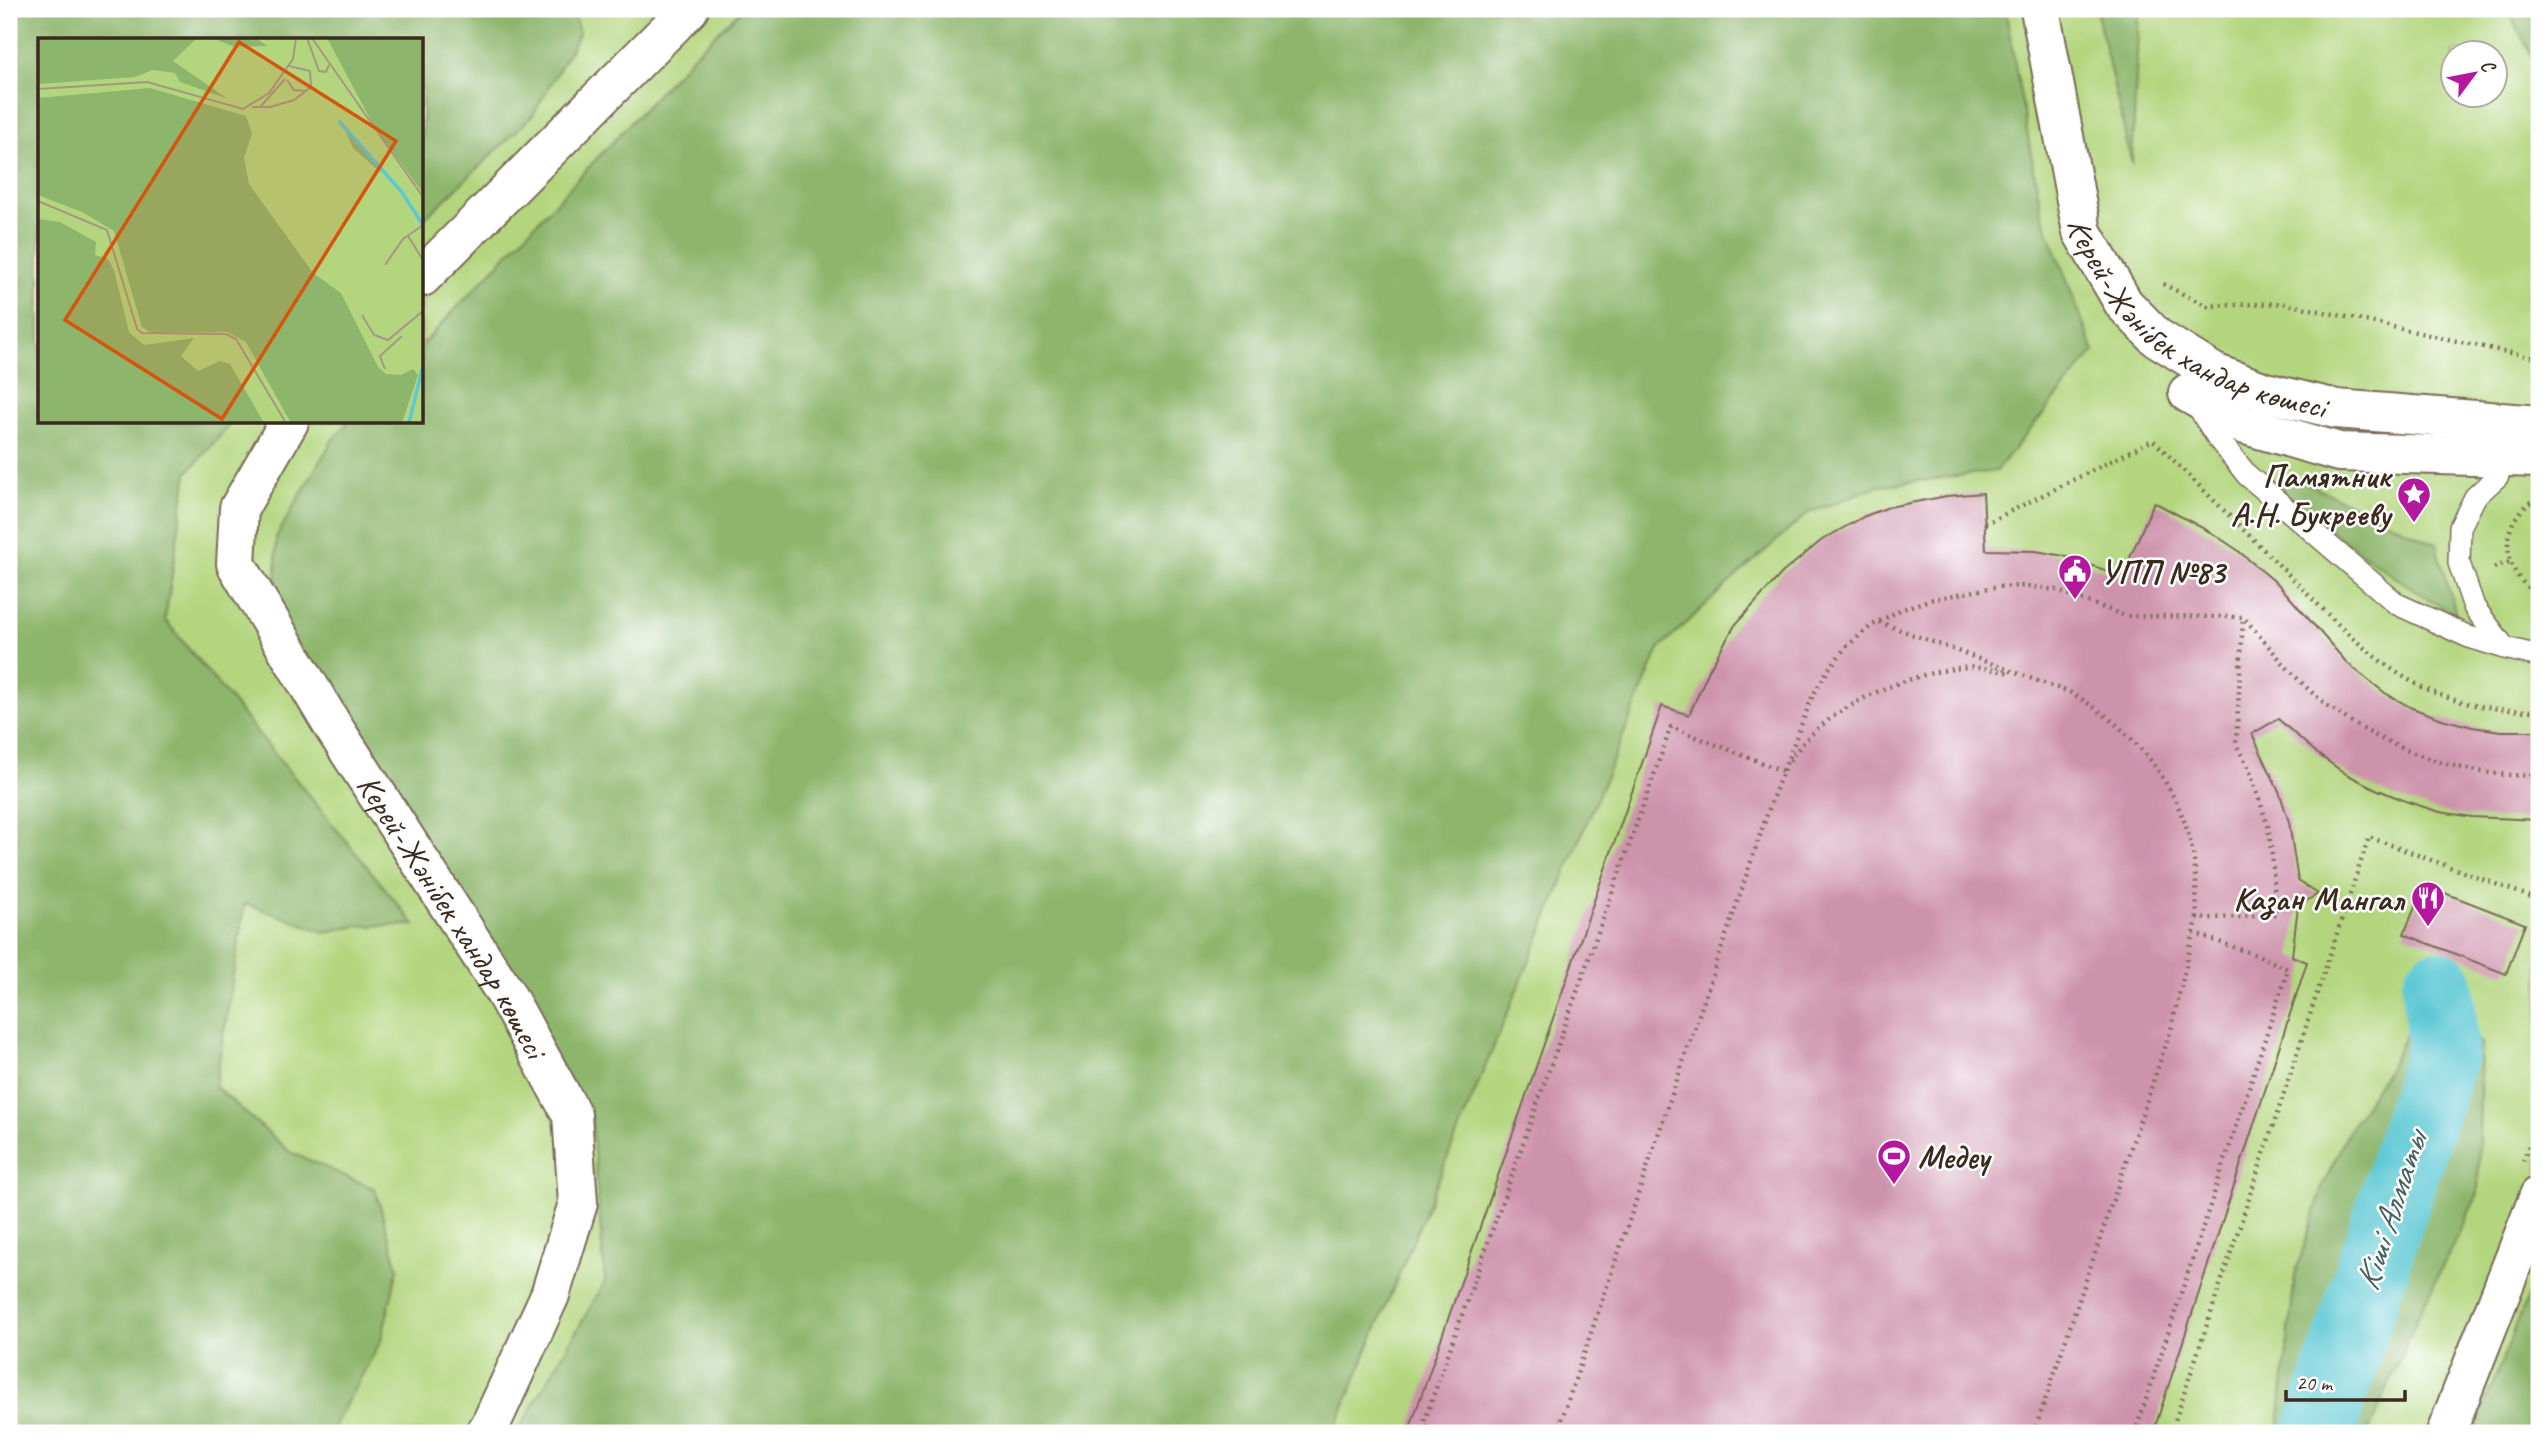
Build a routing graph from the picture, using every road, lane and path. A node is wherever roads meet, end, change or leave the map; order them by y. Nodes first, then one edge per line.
1 (689, 9) edge
2 (2040, 9) edge
3 (424, 275) edge
4 (2155, 280) dead end
5 (2175, 348) junction
6 (2539, 359) edge
7 (2188, 393) junction
8 (288, 424) edge
9 (2539, 425) edge
10 (2539, 458) edge
11 (2498, 476) dead end
12 (2539, 499) edge
13 (1985, 524) dead end
14 (2539, 594) edge
15 (2243, 617) junction
16 (1878, 621) junction
17 (2505, 648) junction
18 (2539, 656) edge
19 (2025, 676) junction
20 (2539, 711) edge
21 (1784, 771) junction
22 (2539, 775) edge
23 (2539, 900) edge
24 (2197, 919) junction
25 (2194, 933) junction
26 (2539, 1196) edge
27 (485, 1433) edge
28 (1438, 1433) edge
29 (1557, 1433) edge
30 (2034, 1433) edge
31 (2135, 1433) edge
32 (2171, 1433) edge
33 (2446, 1433) edge

1 - 3 street
2 - 5 street, Керей-Жәнібек хандар көшесі
4 - 6 path
5 - 7 lane
5 - 9 street, Керей-Жәнібек хандар көшесі
7 - 10 street, Керей-Жәнібек хандар көшесі
7 - 17 lane
8 - 27 street, Керей-Жәнібек хандар көшесі
11 - 17 lane
12 - 14 path
13 - 20 path
15 - 16 path
15 - 22 path
15 - 24 path
16 - 19 path
16 - 21 path
17 - 18 lane
19 - 21 path
19 - 24 path
21 - 28 path
21 - 29 path
23 - 32 path
24 - 25 path
25 - 30 path
25 - 31 path
26 - 33 street

